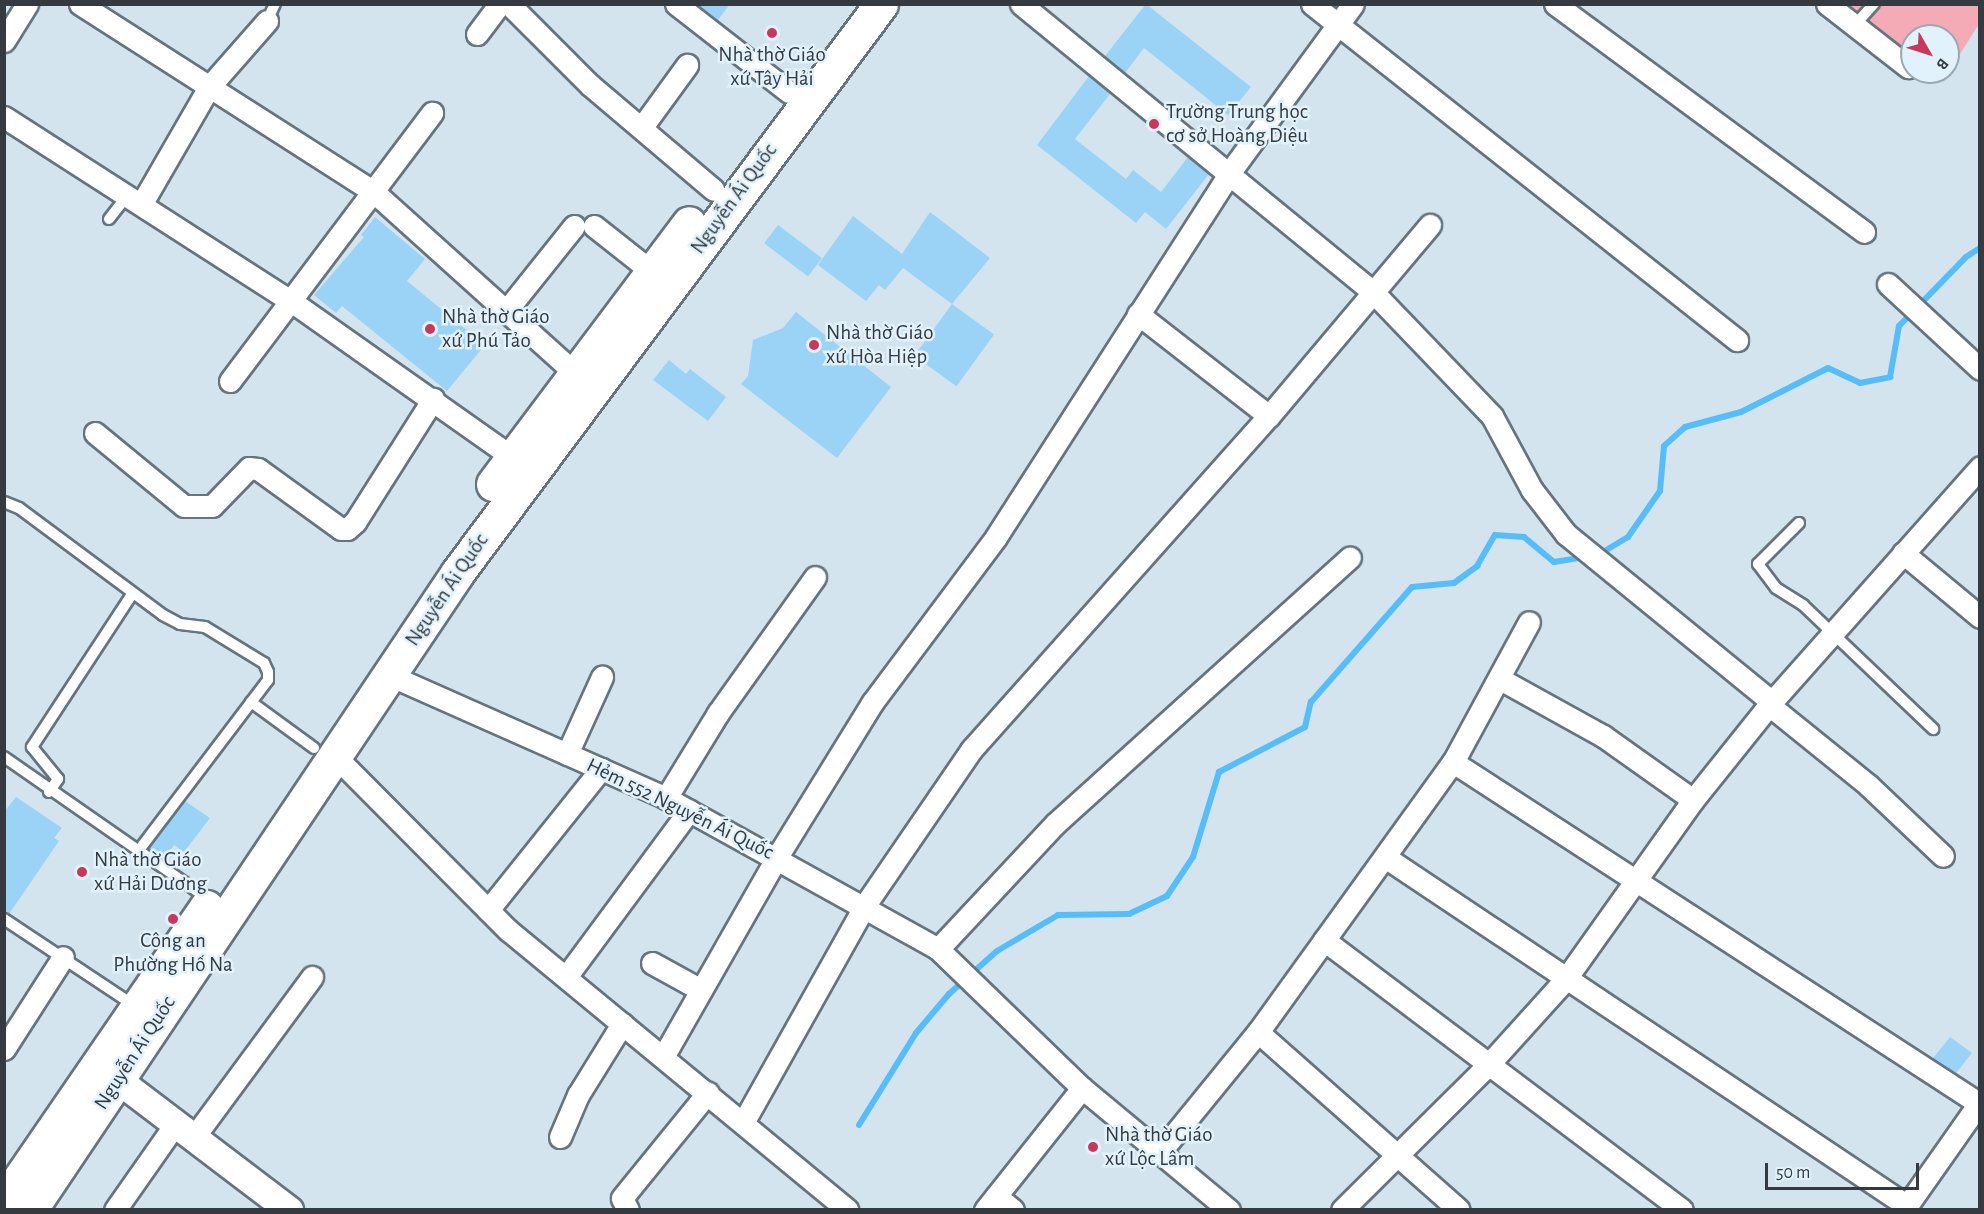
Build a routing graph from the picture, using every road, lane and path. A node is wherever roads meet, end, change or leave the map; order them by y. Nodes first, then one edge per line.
1 (27, 4) edge
2 (80, 4) edge
3 (500, 4) edge
4 (509, 4) edge
5 (676, 4) edge
6 (855, 4) edge
7 (881, 4) edge
8 (1021, 4) edge
9 (1312, 4) edge
10 (1353, 4) edge
11 (1555, 4) edge
12 (1874, 4) edge
13 (271, 13) edge
14 (1845, 13) edge
15 (1337, 25) junction
16 (477, 34) dead end
17 (4, 41) edge
18 (1900, 61) edge
19 (687, 65) dead end
20 (209, 87) junction
21 (789, 92) junction
22 (432, 113) dead end
23 (4, 117) edge
24 (642, 127) junction
25 (1230, 172) junction
26 (714, 190) junction
27 (375, 193) junction
28 (135, 199) junction
29 (109, 219) dead end
30 (1430, 225) dead end
31 (1864, 232) dead end
32 (651, 271) junction
33 (1888, 284) dead end
34 (1375, 294) junction
35 (291, 301) junction
36 (506, 311) junction
37 (1138, 314) junction
38 (1737, 340) dead end
39 (1980, 369) edge
40 (575, 373) junction
41 (230, 381) dead end
42 (433, 399) junction
43 (1269, 416) junction
44 (95, 434) dead end
45 (524, 452) junction
46 (1977, 473) edge
47 (4, 502) edge
48 (1799, 523) dead end
49 (1903, 553) junction
50 (1350, 557) dead end
51 (815, 577) dead end
52 (132, 594) junction
53 (1980, 616) edge
54 (1529, 622) dead end
55 (1831, 633) junction
56 (389, 675) junction
57 (602, 677) dead end
58 (1500, 679) junction
59 (251, 702) junction
60 (1771, 703) junction
61 (1933, 729) dead end
62 (324, 752) junction
63 (567, 754) junction
64 (4, 758) edge
65 (1453, 762) junction
66 (601, 769) junction
67 (50, 792) junction
68 (666, 798) junction
69 (1693, 800) junction
70 (690, 811) junction
71 (139, 850) junction
72 (1943, 856) dead end
73 (777, 857) junction
74 (1385, 857) junction
75 (1637, 880) junction
76 (210, 900) junction
77 (865, 905) junction
78 (488, 910) junction
79 (4, 919) edge
80 (1324, 940) junction
81 (938, 949) junction
82 (63, 957) junction
83 (652, 963) dead end
84 (312, 977) dead end
85 (566, 977) junction
86 (1565, 980) junction
87 (701, 990) junction
88 (135, 1006) junction
89 (622, 1024) junction
90 (1258, 1032) junction
91 (4, 1049) edge
92 (663, 1057) junction
93 (1489, 1064) junction
94 (118, 1080) junction
95 (1082, 1088) junction
96 (708, 1092) junction
97 (1979, 1103) edge
98 (744, 1121) junction
99 (185, 1130) junction
100 (560, 1137) dead end
101 (1160, 1152) junction
102 (1399, 1155) junction
103 (25, 1189) edge
104 (991, 1203) edge
105 (1905, 1207) edge
106 (115, 1209) edge
107 (289, 1209) edge
108 (628, 1209) edge
109 (848, 1209) edge
110 (1013, 1209) edge
111 (1228, 1209) edge
112 (1342, 1209) edge
113 (1460, 1209) edge
114 (1682, 1209) edge

1 - 17 street
2 - 20 street
3 - 16 street
4 - 24 street
5 - 21 street
6 - 21 main road, Nguyễn Ái Quốc
7 - 45 main road, Nguyễn Ái Quốc
8 - 25 street
9 - 15 street
10 - 15 street
11 - 31 street
12 - 14 lane
13 - 20 street
14 - 18 street
15 - 25 street
15 - 38 street
19 - 24 street
20 - 27 street
20 - 28 street
21 - 26 main road, Nguyễn Ái Quốc
22 - 27 street
23 - 28 street
24 - 26 street
25 - 34 street
25 - 37 street
26 - 32 main road, Nguyễn Ái Quốc
27 - 35 street
27 - 36 street
28 - 29 lane
28 - 35 street
30 - 34 street
32 - 36 street
32 - 40 main road, Nguyễn Ái Quốc
33 - 39 street
34 - 43 street
34 - 60 street
35 - 41 street
35 - 42 street
36 - 40 street
37 - 43 street
37 - 73 street
40 - 45 main road, Nguyễn Ái Quốc
42 - 44 street
42 - 45 street
43 - 77 street
45 - 56 main road, Nguyễn Ái Quốc
45 - 62 main road, Nguyễn Ái Quốc
46 - 49 street
47 - 52 lane
48 - 55 lane
49 - 53 street
49 - 55 street
50 - 81 street
51 - 68 street
52 - 59 lane
52 - 67 lane
54 - 58 street
55 - 60 street
55 - 61 lane
56 - 62 main road, Nguyễn Ái Quốc
56 - 63 street, Hẻm 552 Nguyễn Ái Quốc
57 - 63 street
58 - 65 street
58 - 69 street
59 - 62 lane
59 - 71 lane
60 - 69 street
60 - 72 street
62 - 76 main road, Nguyễn Ái Quốc
62 - 78 street
62 - 94 main road, Nguyễn Ái Quốc
63 - 66 street, Hẻm 552 Nguyễn Ái Quốc
64 - 67 lane
65 - 74 street
65 - 75 street
66 - 68 street, Hẻm 552 Nguyễn Ái Quốc
66 - 78 street
67 - 71 lane
68 - 70 street, Hẻm 552 Nguyễn Ái Quốc
69 - 75 street
70 - 73 street, Hẻm 552 Nguyễn Ái Quốc
70 - 85 street
71 - 76 lane
73 - 77 street, Hẻm 552 Nguyễn Ái Quốc
73 - 87 street
74 - 80 street
74 - 86 street
75 - 86 street
75 - 97 street
76 - 88 main road, Nguyễn Ái Quốc
77 - 81 street, Hẻm 552 Nguyễn Ái Quốc
77 - 98 street
78 - 85 street
79 - 82 lane
80 - 90 street
80 - 93 street
81 - 95 street, Hẻm 552 Nguyễn Ái Quốc
82 - 88 lane
82 - 91 street
83 - 87 street
84 - 99 street
85 - 89 street
86 - 93 street
86 - 105 street
87 - 92 street
88 - 103 main road, Nguyễn Ái Quốc
89 - 92 street
89 - 100 street
90 - 101 street
90 - 102 street
92 - 96 street
93 - 102 street
93 - 114 street
94 - 99 street
94 - 103 main road, Nguyễn Ái Quốc
95 - 101 street, Hẻm 552 Nguyễn Ái Quốc
95 - 104 street
96 - 98 street
96 - 108 street
97 - 105 street
98 - 109 street
99 - 106 street
99 - 107 street
101 - 111 street, Hẻm 552 Nguyễn Ái Quốc
102 - 112 street
102 - 113 street
104 - 110 street

